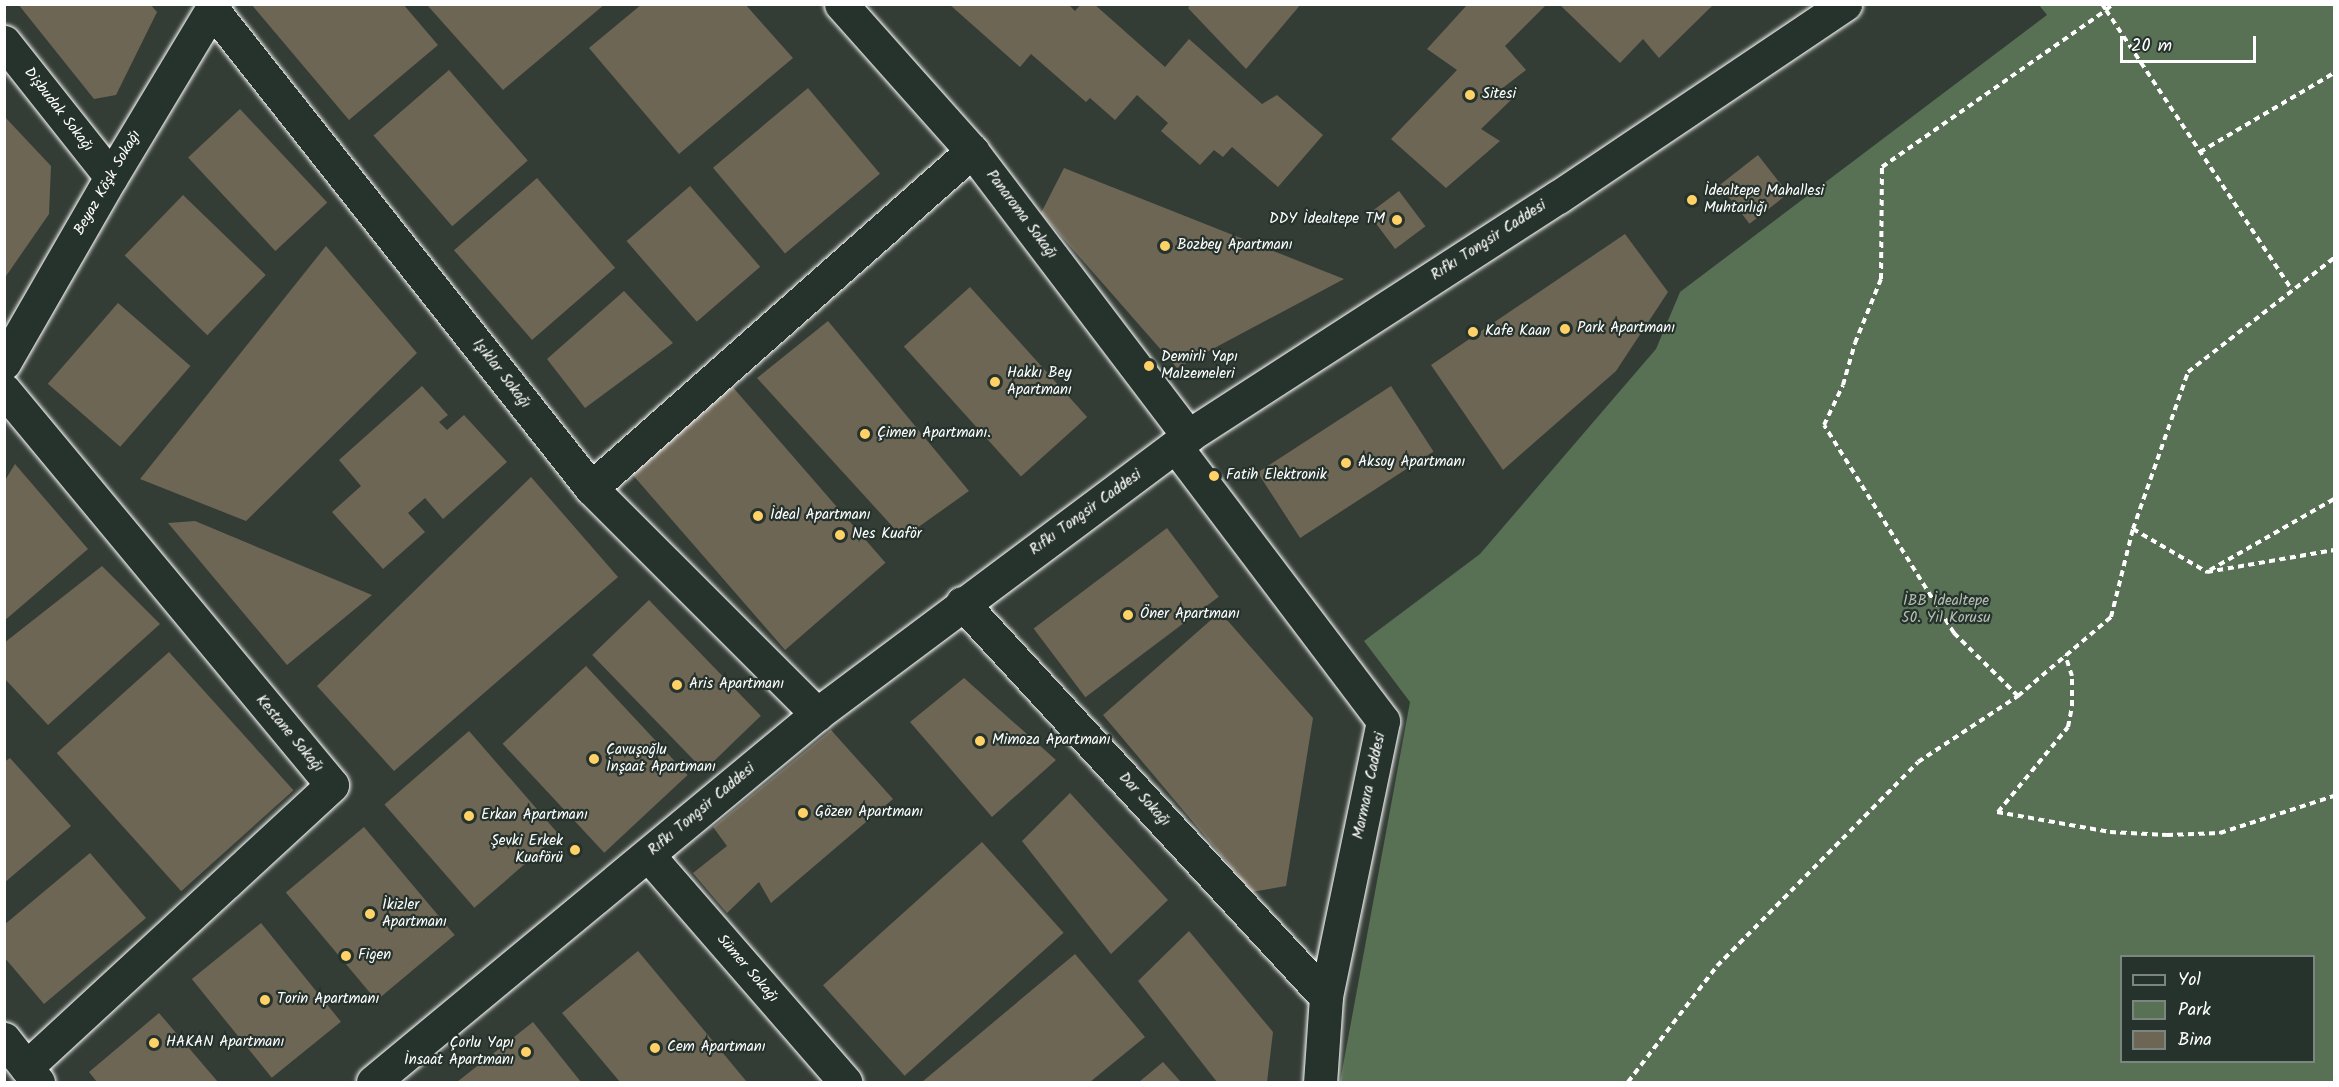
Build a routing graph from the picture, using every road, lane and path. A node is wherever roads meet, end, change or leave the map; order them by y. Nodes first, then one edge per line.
1 (841, 4) edge
2 (1845, 4) edge
3 (2102, 4) edge
4 (2113, 4) edge
5 (213, 7) edge
6 (2106, 10) junction
7 (4, 42) edge
8 (2334, 73) edge
9 (972, 150) junction
10 (2200, 152) junction
11 (111, 177) junction
12 (2334, 258) edge
13 (2292, 290) junction
14 (4, 363) edge
15 (4, 390) edge
16 (1182, 441) junction
17 (591, 488) junction
18 (2334, 499) edge
19 (2133, 529) junction
20 (2334, 550) edge
21 (2207, 572) junction
22 (962, 603) junction
23 (2065, 655) junction
24 (2018, 696) junction
25 (817, 714) junction
26 (2334, 796) edge
27 (648, 855) junction
28 (1326, 998) junction
29 (4, 1040) edge
30 (32, 1075) edge
31 (373, 1083) edge
32 (845, 1083) edge
33 (1320, 1083) edge
34 (1628, 1083) edge

1 - 9 street, Panaroma Sokağı
2 - 16 street, Rıfkı Tongsir Caddesi
3 - 6 path
4 - 6 path
5 - 11 street, Beyaz Köşk Sokağı
5 - 17 street, Işıklar Sokağı
6 - 10 path
6 - 24 path
7 - 11 street, Dişbudak Sokağı
8 - 10 path
9 - 16 street, Panaroma Sokağı
9 - 17 street
10 - 13 path
11 - 14 street, Beyaz Köşk Sokağı
12 - 13 path
13 - 19 path
15 - 30 street, Kestane Sokağı
16 - 22 street, Rıfkı Tongsir Caddesi
16 - 28 street, Marmara Caddesi
17 - 25 street, Işıklar Sokağı
18 - 21 path
19 - 21 path
19 - 23 path
20 - 21 path
22 - 25 street, Rıfkı Tongsir Caddesi
22 - 28 street, Dar Sokağı
23 - 24 path
23 - 26 path
24 - 34 path
25 - 27 street, Rıfkı Tongsir Caddesi
27 - 31 street, Rıfkı Tongsir Caddesi
27 - 32 street, Sümer Sokağı
28 - 33 street, Marmara Caddesi
29 - 30 street

